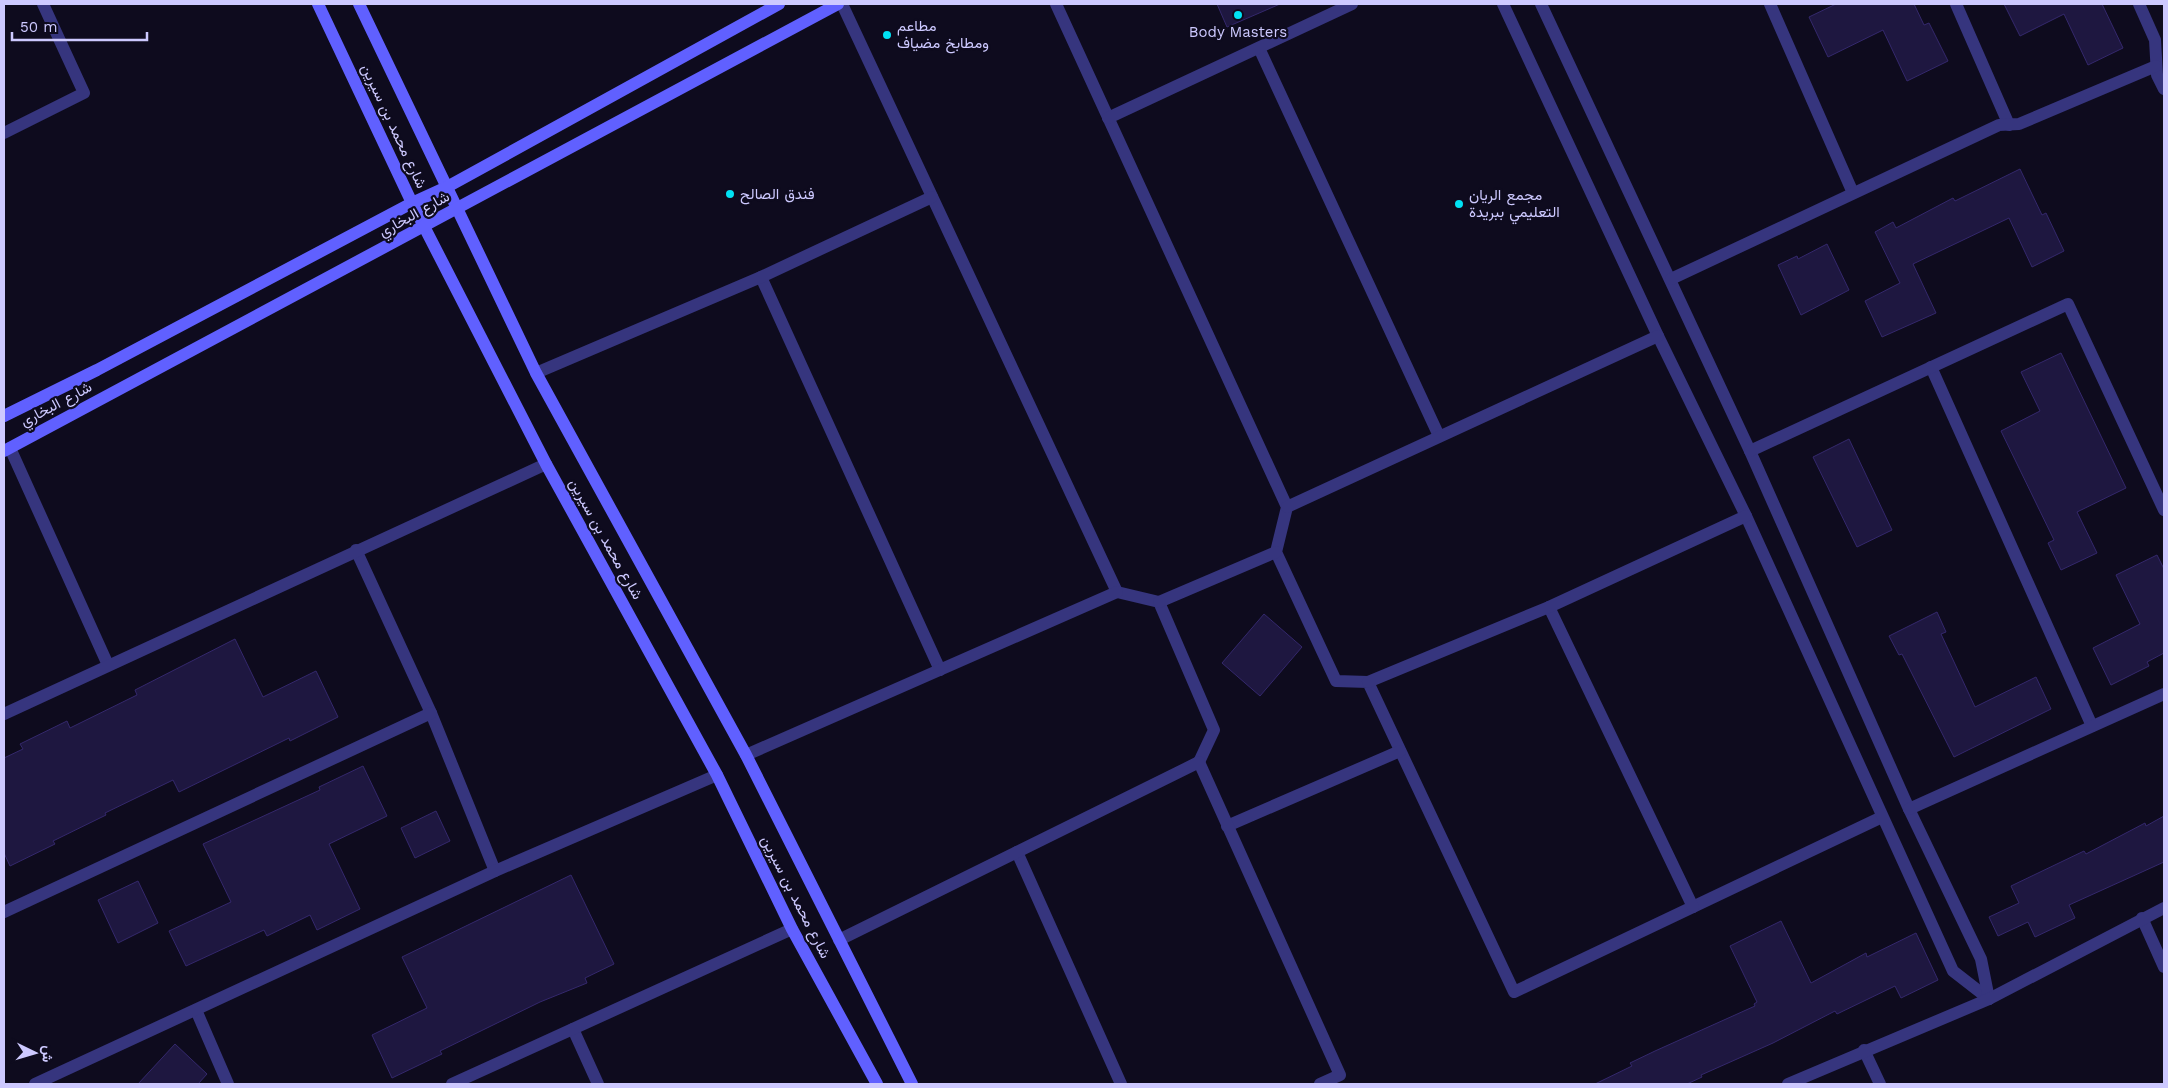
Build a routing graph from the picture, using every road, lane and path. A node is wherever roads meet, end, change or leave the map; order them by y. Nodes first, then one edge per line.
1 (44, 4) edge
2 (318, 4) edge
3 (360, 4) edge
4 (778, 4) edge
5 (838, 4) edge
6 (842, 4) edge
7 (1056, 4) edge
8 (1352, 4) edge
9 (1503, 4) edge
10 (1541, 4) edge
11 (1770, 4) edge
12 (1956, 4) edge
13 (2139, 4) edge
14 (1260, 48) junction
15 (2159, 59) edge
16 (2164, 89) edge
17 (1108, 118) junction
18 (2009, 124) junction
19 (4, 133) edge
20 (447, 188) junction
21 (1853, 193) junction
22 (932, 197) junction
23 (412, 203) junction
24 (457, 208) junction
25 (425, 227) junction
26 (761, 277) junction
27 (1670, 279) junction
28 (1658, 336) junction
29 (1931, 367) junction
30 (536, 373) junction
31 (4, 416) edge
32 (1439, 436) junction
33 (7, 449) edge
34 (1750, 451) junction
35 (546, 464) junction
36 (1287, 507) junction
37 (2164, 510) edge
38 (1746, 516) junction
39 (356, 550) junction
40 (1276, 552) junction
41 (1117, 592) junction
42 (1159, 602) junction
43 (1548, 607) junction
44 (108, 665) junction
45 (940, 670) junction
46 (1368, 682) junction
47 (2164, 694) edge
48 (431, 713) junction
49 (4, 714) edge
50 (2092, 726) junction
51 (1400, 751) junction
52 (746, 755) junction
53 (1198, 762) junction
54 (717, 775) junction
55 (1909, 808) junction
56 (1882, 818) junction
57 (1228, 826) junction
58 (1016, 852) junction
59 (495, 871) junction
60 (1693, 907) junction
61 (2164, 908) edge
62 (4, 912) edge
63 (2142, 918) junction
64 (792, 929) junction
65 (839, 940) junction
66 (2164, 967) edge
67 (1989, 999) junction
68 (196, 1010) junction
69 (573, 1029) junction
70 (1864, 1050) junction
71 (35, 1084) edge
72 (228, 1084) edge
73 (452, 1084) edge
74 (598, 1084) edge
75 (877, 1084) edge
76 (912, 1084) edge
77 (1121, 1084) edge
78 (1320, 1084) edge
79 (1788, 1084) edge
80 (1880, 1084) edge

1 - 19 street
2 - 23 street, شارع محمد بن سيرين
3 - 20 street, شارع محمد بن سيرين
4 - 20 street, شارع البخاري
5 - 24 street, شارع البخاري
6 - 22 street
7 - 17 street
8 - 14 street
9 - 28 street
10 - 27 street
11 - 21 street
12 - 18 street
13 - 15 street
14 - 17 street
14 - 32 street
15 - 16 street
15 - 18 street
17 - 36 street
18 - 21 street
20 - 23 street, شارع البخاري
20 - 24 street, شارع محمد بن سيرين
21 - 27 street
22 - 26 street
22 - 41 street
23 - 25 street, شارع محمد بن سيرين
23 - 31 street, شارع البخاري
24 - 25 street, شارع البخاري
24 - 30 street, شارع محمد بن سيرين
25 - 33 street, شارع البخاري
25 - 35 street, شارع محمد بن سيرين
26 - 30 street
26 - 45 street
27 - 34 street
28 - 32 street
28 - 38 street
29 - 34 street
29 - 37 street
29 - 50 street
30 - 52 street, شارع محمد بن سيرين
32 - 36 street
33 - 44 street
34 - 55 street
35 - 39 street
35 - 54 street, شارع محمد بن سيرين
36 - 40 street
38 - 43 street
38 - 56 street
39 - 44 street
39 - 48 street
40 - 42 street
40 - 46 street
41 - 42 street
41 - 45 street
42 - 53 street
43 - 46 street
43 - 60 street
44 - 49 street
45 - 52 street
46 - 51 street
47 - 50 street
48 - 59 street
48 - 62 street
50 - 55 street
51 - 57 street
51 - 60 street
52 - 65 street, شارع محمد بن سيرين
53 - 57 street
53 - 58 street
54 - 59 street
54 - 64 street, شارع محمد بن سيرين
55 - 67 street
56 - 60 street
56 - 67 street
57 - 78 street
58 - 65 street
58 - 77 street
59 - 68 street
61 - 63 street
63 - 66 street
63 - 67 street
64 - 69 street
64 - 75 street, شارع محمد بن سيرين
65 - 76 street, شارع محمد بن سيرين
67 - 70 street
68 - 71 street
68 - 72 street
69 - 73 street
69 - 74 street
70 - 79 street
70 - 80 street

